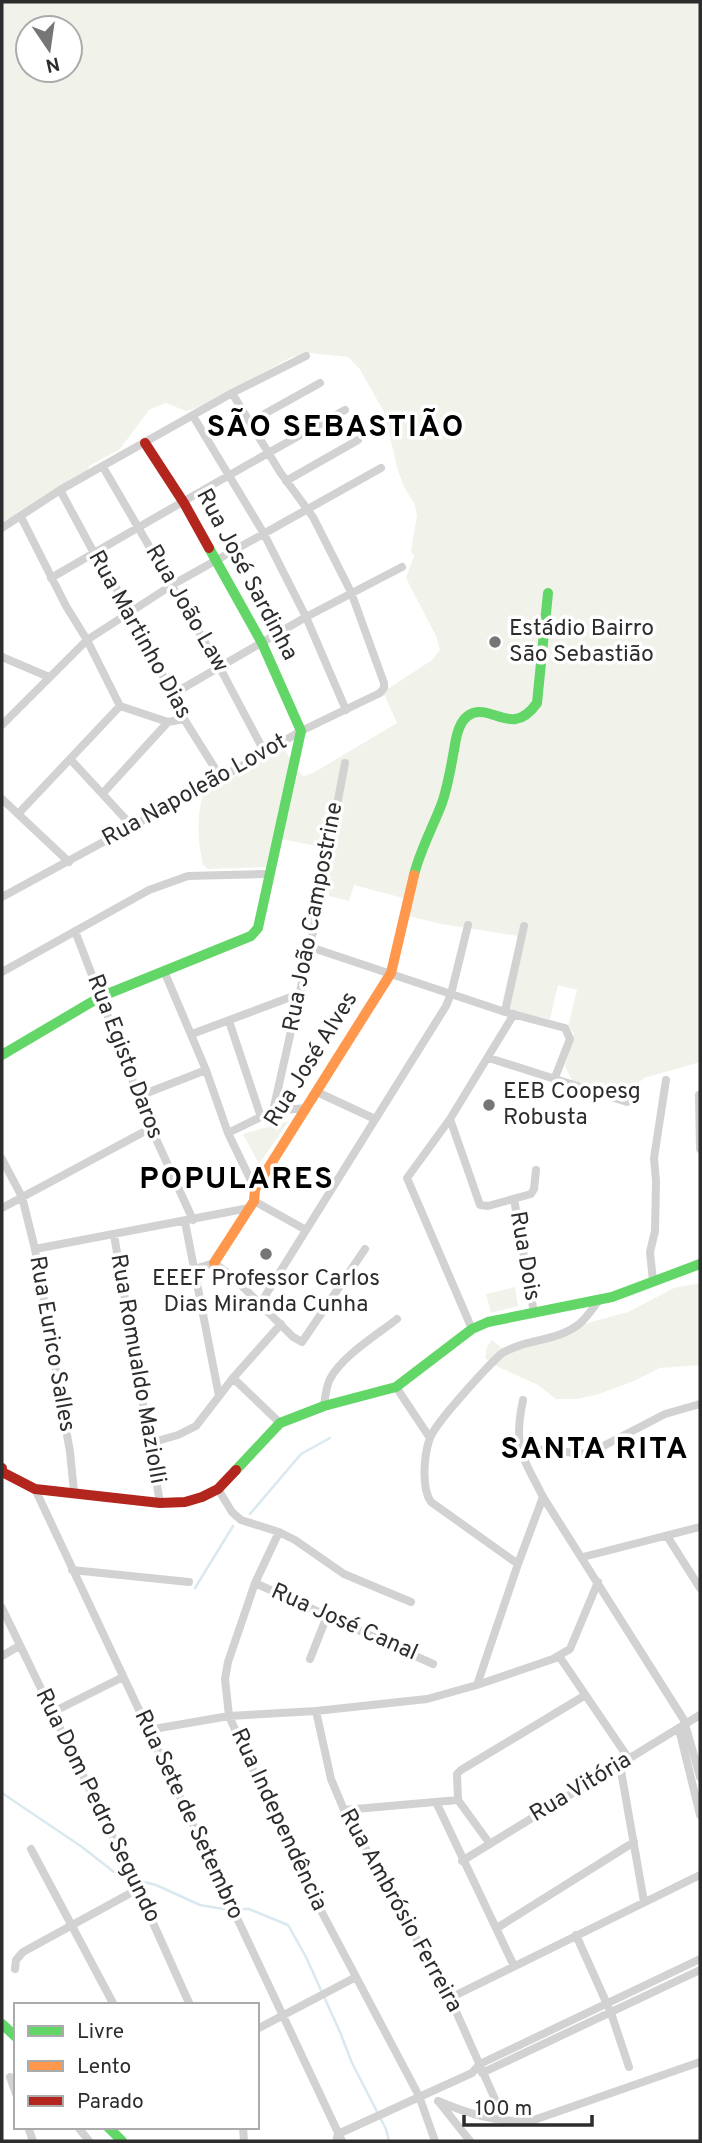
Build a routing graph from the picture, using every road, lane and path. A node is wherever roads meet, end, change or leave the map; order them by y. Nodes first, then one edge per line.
1 (306, 356) dead end
2 (320, 383) dead end
3 (233, 393) junction
4 (345, 410) dead end
5 (193, 416) junction
6 (250, 422) junction
7 (358, 440) dead end
8 (145, 443) junction
9 (268, 452) junction
10 (103, 467) junction
11 (381, 468) dead end
12 (227, 475) junction
13 (286, 481) junction
14 (60, 490) junction
15 (184, 503) junction
16 (308, 510) junction
17 (20, 517) junction
18 (138, 527) junction
19 (2, 528) edge
20 (263, 533) junction
21 (94, 553) junction
22 (215, 560) junction
23 (401, 567) dead end
24 (51, 578) junction
25 (173, 585) junction
26 (351, 592) junction
27 (548, 593) dead end
28 (132, 613) junction
29 (306, 617) junction
30 (87, 640) junction
31 (262, 643) junction
32 (2, 657) edge
33 (220, 668) junction
34 (48, 677) junction
35 (173, 694) junction
36 (121, 706) junction
37 (346, 710) junction
38 (184, 719) junction
39 (168, 722) junction
40 (2, 725) edge
41 (301, 731) junction
42 (265, 753) junction
43 (71, 760) junction
44 (345, 763) dead end
45 (221, 778) junction
46 (103, 793) junction
47 (2, 799) edge
48 (18, 814) junction
49 (132, 826) junction
50 (69, 862) junction
51 (269, 874) junction
52 (4, 892) edge
53 (468, 925) dead end
54 (524, 926) dead end
55 (75, 931) junction
56 (310, 947) junction
57 (164, 971) junction
58 (2, 972) edge
59 (391, 973) junction
60 (452, 994) junction
61 (299, 995) junction
62 (100, 997) junction
63 (509, 1013) junction
64 (229, 1021) junction
65 (191, 1034) junction
66 (2, 1055) edge
67 (489, 1058) junction
68 (206, 1070) junction
69 (554, 1080) junction
70 (666, 1080) dead end
71 (317, 1092) junction
72 (699, 1095) edge
73 (139, 1096) junction
74 (627, 1101) dead end
75 (307, 1108) junction
76 (273, 1111) junction
77 (261, 1116) junction
78 (375, 1119) junction
79 (450, 1119) junction
80 (151, 1128) junction
81 (228, 1133) junction
82 (700, 1149) edge
83 (2, 1159) edge
84 (536, 1170) dead end
85 (22, 1197) junction
86 (253, 1199) junction
87 (514, 1199) junction
88 (2, 1208) edge
89 (189, 1221) junction
90 (306, 1230) junction
91 (114, 1235) junction
92 (35, 1249) junction
93 (365, 1249) dead end
94 (214, 1263) junction
95 (700, 1264) edge
96 (194, 1269) junction
97 (653, 1281) junction
98 (599, 1300) junction
99 (260, 1304) junction
100 (534, 1313) junction
101 (397, 1319) dead end
102 (281, 1324) junction
103 (472, 1329) junction
104 (233, 1378) junction
105 (396, 1387) junction
106 (219, 1396) junction
107 (523, 1400) dead end
108 (700, 1404) edge
109 (324, 1406) junction
110 (280, 1423) junction
111 (430, 1438) junction
112 (150, 1443) junction
113 (520, 1448) junction
114 (2, 1470) edge
115 (35, 1489) junction
116 (218, 1489) junction
117 (74, 1492) junction
118 (544, 1497) junction
119 (160, 1503) junction
120 (700, 1527) edge
121 (279, 1532) junction
122 (667, 1536) junction
123 (583, 1557) junction
124 (518, 1564) junction
125 (72, 1570) junction
126 (189, 1581) dead end
127 (598, 1582) junction
128 (255, 1583) junction
129 (700, 1588) edge
130 (411, 1602) dead end
131 (2, 1608) edge
132 (327, 1616) junction
133 (19, 1646) junction
134 (2, 1656) edge
135 (559, 1656) junction
136 (310, 1659) dead end
137 (433, 1664) dead end
138 (122, 1677) junction
139 (477, 1685) junction
140 (584, 1696) junction
141 (316, 1711) junction
142 (53, 1712) junction
143 (700, 1715) edge
144 (229, 1716) junction
145 (682, 1727) junction
146 (148, 1730) junction
147 (629, 1759) junction
148 (620, 1765) junction
149 (700, 1777) edge
150 (458, 1800) junction
151 (699, 1802) edge
152 (437, 1804) junction
153 (344, 1810) junction
154 (700, 1815) edge
155 (634, 1842) junction
156 (490, 1844) junction
157 (31, 1849) dead end
158 (462, 1861) junction
159 (700, 1875) edge
160 (137, 1886) junction
161 (644, 1902) junction
162 (72, 1927) junction
163 (497, 1928) junction
164 (576, 1935) junction
165 (700, 1959) edge
166 (514, 1966) junction
167 (15, 1969) dead end
168 (700, 1970) edge
169 (356, 1977) junction
170 (450, 1998) junction
171 (113, 2003) edge
172 (189, 2003) edge
173 (606, 2004) junction
174 (611, 2012) junction
175 (283, 2016) junction
176 (259, 2028) edge
177 (527, 2042) junction
178 (532, 2051) junction
179 (700, 2062) edge
180 (480, 2064) junction
181 (629, 2067) dead end
182 (472, 2073) junction
183 (484, 2073) junction
184 (430, 2092) junction
185 (419, 2096) junction
186 (439, 2101) junction
187 (498, 2106) dead end
188 (339, 2139) edge
189 (435, 2141) edge
190 (470, 2141) edge

1 - 3 street
2 - 6 street
3 - 5 street
3 - 6 street
4 - 9 street
5 - 8 street
5 - 12 street
6 - 9 street
7 - 13 street
8 - 10 street
8 - 15 street, Rua José Sardinha
9 - 12 street
9 - 13 street
10 - 14 street
10 - 18 street, Rua João Law
11 - 16 street
12 - 15 street
12 - 20 street
13 - 16 street
14 - 17 street
14 - 21 street, Rua Martinho Dias
15 - 18 street
15 - 22 street, Rua José Sardinha
16 - 20 street
16 - 26 street
17 - 19 street
17 - 24 street
18 - 21 street
18 - 25 street, Rua João Law
20 - 22 street
20 - 29 street
21 - 24 street
21 - 28 street, Rua Martinho Dias
22 - 25 street
22 - 31 street, Rua José Sardinha
23 - 26 street
24 - 30 street
25 - 28 street
25 - 33 street, Rua João Law
26 - 29 street
26 - 37 street, Rua Napoleão Lovot
27 - 59 street, Rua José Alves
28 - 30 street
28 - 35 street, Rua Martinho Dias
29 - 31 street
29 - 37 street
30 - 34 street
30 - 36 street
31 - 33 street
31 - 41 street, Rua José Sardinha
32 - 34 street
33 - 35 street
33 - 42 street, Rua João Law
34 - 40 street
35 - 38 street, Rua Martinho Dias
36 - 39 street
36 - 43 street
37 - 41 street, Rua Napoleão Lovot
38 - 39 street
38 - 45 street, Rua Martinho Dias
39 - 46 street
41 - 42 street, Rua Napoleão Lovot
41 - 51 street
42 - 45 street, Rua Napoleão Lovot
43 - 46 street
43 - 48 street
44 - 56 street, Rua João Campostrine
45 - 49 street, Rua Napoleão Lovot
46 - 49 street
47 - 48 street
48 - 50 street
49 - 50 street, Rua Napoleão Lovot
50 - 52 street, Rua Napoleão Lovot
51 - 55 street
51 - 57 street
53 - 60 street
54 - 63 street
55 - 58 street
55 - 62 street, Rua Egisto Daros
56 - 59 street
56 - 61 street, Rua João Campostrine
57 - 62 street
57 - 65 street
59 - 60 street
59 - 71 street, Rua José Alves
60 - 63 street
60 - 78 street
61 - 64 street
61 - 76 street, Rua João Campostrine
62 - 66 street
62 - 73 street, Rua Egisto Daros
63 - 67 street
63 - 69 street
64 - 65 street
64 - 77 street
65 - 68 street
67 - 69 street
67 - 79 street
68 - 73 street
68 - 81 street
69 - 74 street
70 - 97 street
71 - 75 street, Rua José Alves
71 - 78 street
72 - 82 street
73 - 80 street, Rua Egisto Daros
75 - 76 street
75 - 86 street, Rua José Alves
76 - 77 street
77 - 81 street
78 - 90 street
79 - 87 street
79 - 103 street
80 - 85 street
80 - 89 street, Rua Egisto Daros
81 - 86 street
83 - 85 street, Rua Eurico Salles
84 - 87 street
85 - 88 street
85 - 92 street, Rua Eurico Salles
86 - 89 street
86 - 90 street
86 - 94 street, Rua José Alves
87 - 100 street, Rua Dois
89 - 91 street
89 - 96 street, Rua Egisto Daros
90 - 99 street
91 - 92 street
91 - 112 street, Rua Romualdo Maziolli
92 - 117 street, Rua Eurico Salles
93 - 102 street
94 - 96 street
94 - 99 street
95 - 97 street
96 - 106 street, Rua Egisto Daros
97 - 98 street
98 - 100 street
98 - 111 street
99 - 102 street
100 - 103 street
101 - 109 street
102 - 104 street
103 - 105 street
104 - 106 street
104 - 110 street
105 - 109 street
105 - 111 street
106 - 112 street
107 - 113 street
108 - 113 street
109 - 110 street
110 - 116 street
111 - 124 street
112 - 119 street, Rua Romualdo Maziolli
113 - 118 street
114 - 115 street
115 - 117 street
115 - 125 street, Rua Sete de Setembro
116 - 119 street
116 - 121 street
117 - 119 street
118 - 123 street
118 - 124 street
120 - 122 street
121 - 128 street, Rua Independência
121 - 130 street
122 - 123 street
122 - 129 street
123 - 127 street
124 - 139 street
125 - 126 street
125 - 138 street, Rua Sete de Setembro
127 - 135 street
127 - 145 street
128 - 132 street, Rua José Canal
128 - 144 street, Rua Independência
131 - 133 street, Rua Dom Pedro Segundo
132 - 136 street
132 - 137 street, Rua José Canal
133 - 134 street
133 - 142 street, Rua Dom Pedro Segundo
135 - 139 street
135 - 140 street
138 - 142 street
138 - 146 street, Rua Sete de Setembro
139 - 141 street
140 - 147 street
140 - 150 street
141 - 144 street
141 - 153 street, Rua Ambrósio Ferreira
142 - 160 street, Rua Dom Pedro Segundo
143 - 145 street, Rua Vitória
144 - 146 street
144 - 169 street, Rua Independência
145 - 147 street, Rua Vitória
145 - 149 street
145 - 151 street
146 - 175 street, Rua Sete de Setembro
147 - 148 street, Rua Vitória
148 - 155 street
148 - 156 street, Rua Vitória
150 - 152 street
150 - 156 street
151 - 154 street
152 - 153 street
152 - 158 street
153 - 170 street, Rua Ambrósio Ferreira
155 - 161 street
155 - 163 street
156 - 158 street, Rua Vitória
157 - 162 street
158 - 163 street
159 - 161 street
160 - 162 street
160 - 172 street, Rua Dom Pedro Segundo
161 - 164 street
162 - 167 street
162 - 171 street
163 - 166 street
164 - 166 street
164 - 173 street
165 - 173 street
166 - 170 street
168 - 174 street
169 - 175 street
169 - 185 street, Rua Independência
170 - 180 street, Rua Ambrósio Ferreira
173 - 174 street
173 - 177 street
174 - 178 street
174 - 181 street
175 - 176 street
175 - 188 street, Rua Sete de Setembro
177 - 178 street
177 - 180 street
178 - 183 street
179 - 186 street
180 - 182 street
180 - 183 street, Rua Ambrósio Ferreira
182 - 183 street
182 - 184 street
183 - 187 street, Rua Ambrósio Ferreira
184 - 185 street
184 - 186 street
185 - 188 street
185 - 189 street, Rua Independência
186 - 190 street

